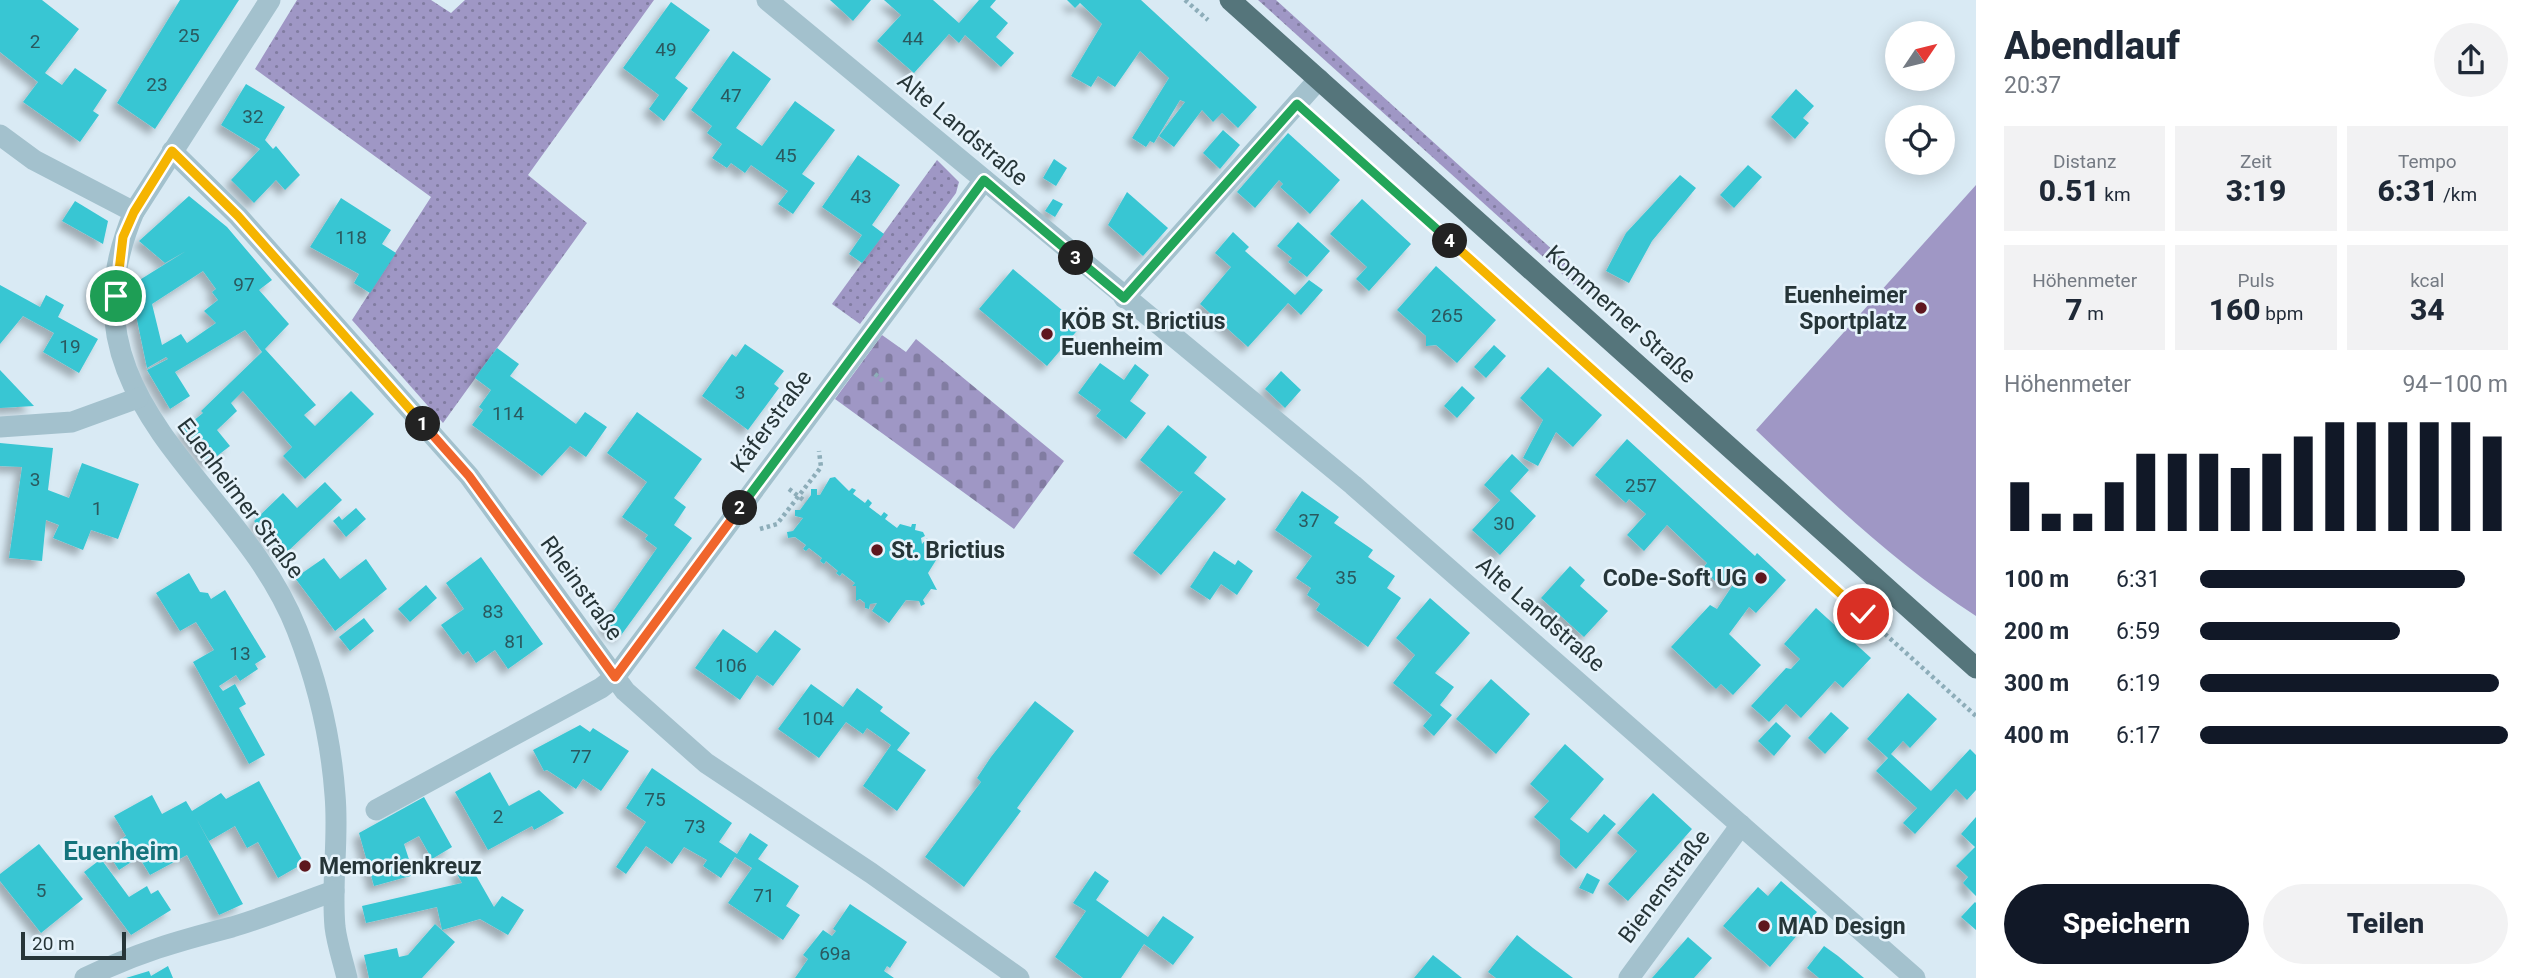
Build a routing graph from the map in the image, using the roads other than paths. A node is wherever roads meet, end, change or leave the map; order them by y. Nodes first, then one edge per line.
1 (270, 0) edge
2 (767, 0) edge
3 (1230, 0) edge
4 (1319, 79) junction
5 (0, 135) edge
6 (172, 151) junction
7 (984, 180) junction
8 (134, 212) junction
9 (1124, 298) junction
10 (138, 398) junction
11 (0, 427) edge
12 (1976, 668) edge
13 (615, 677) junction
14 (376, 810) dead end
15 (1741, 825) junction
16 (334, 891) junction
17 (85, 978) edge
18 (348, 978) edge
19 (1019, 978) edge
20 (1629, 978) edge
21 (1915, 978) edge

1 - 6 street, Euenheimer Straße
2 - 7 street, Alte Landstraße
3 - 4 main road, Kommerner Straße
4 - 9 street
4 - 12 main road, Kommerner Straße
5 - 8 street
6 - 8 street, Euenheimer Straße
6 - 13 street, Rheinstraße
7 - 9 street, Alte Landstraße
7 - 13 street, Käferstraße
8 - 10 street, Euenheimer Straße
9 - 15 street, Alte Landstraße
10 - 11 street
10 - 16 street, Euenheimer Straße
13 - 14 street, Käferstraße
13 - 19 street, Rheinstraße
15 - 20 street, Bienenstraße
15 - 21 street, Alte Landstraße
16 - 17 street
16 - 18 street, Euenheimer Straße

